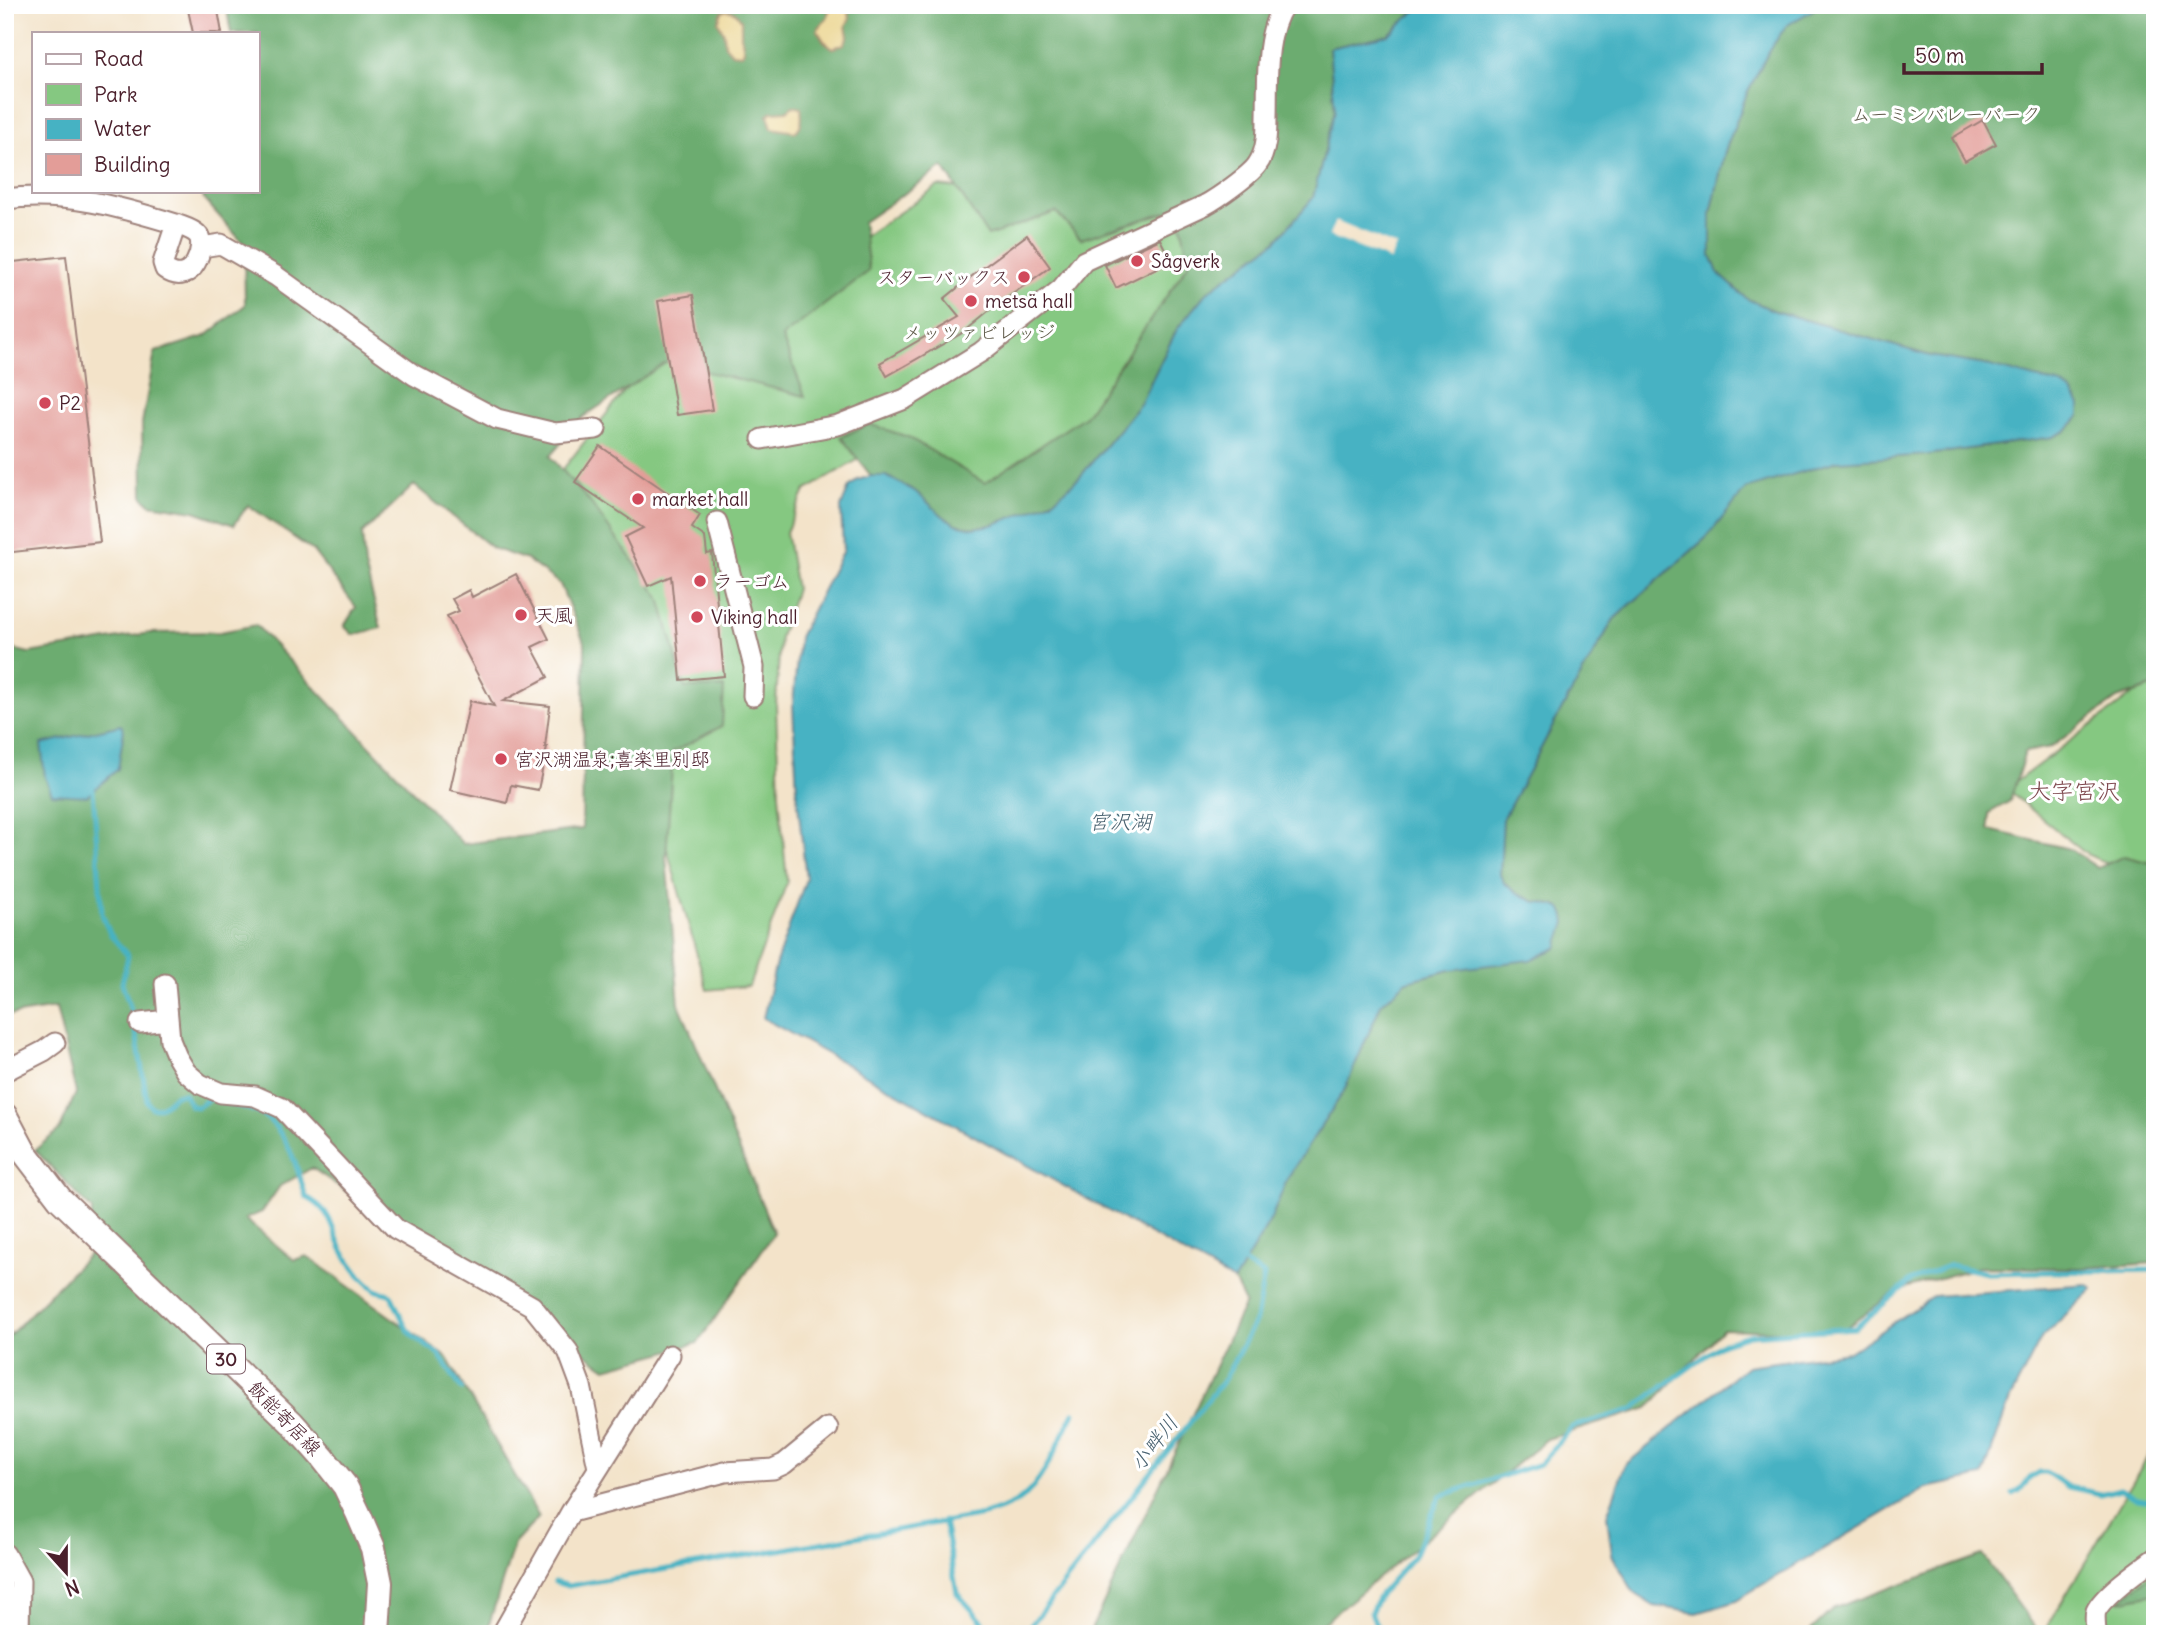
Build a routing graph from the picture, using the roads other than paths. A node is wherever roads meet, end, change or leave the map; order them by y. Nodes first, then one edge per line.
1 (1284, 5) edge
2 (5, 199) edge
3 (176, 224) junction
4 (202, 247) junction
5 (596, 429) dead end
6 (762, 439) dead end
7 (717, 522) dead end
8 (753, 696) dead end
9 (165, 984) dead end
10 (168, 1020) junction
11 (140, 1023) dead end
12 (55, 1042) dead end
13 (5, 1071) edge
14 (5, 1116) edge
15 (670, 1355) dead end
16 (828, 1428) dead end
17 (598, 1468) junction
18 (571, 1513) junction
19 (5, 1554) edge
20 (2155, 1558) edge
21 (19, 1634) edge
22 (377, 1634) edge
23 (502, 1634) edge
24 (2096, 1634) edge

1 - 6 street
2 - 3 street
3 - 4 street
3 - 4 street
4 - 5 street
7 - 8 street
9 - 10 street
10 - 11 street
10 - 17 street
12 - 13 street
14 - 22 main road, 飯能寄居線 / 30
15 - 17 street
16 - 18 street
17 - 18 street
18 - 23 street
19 - 21 street
20 - 24 street

